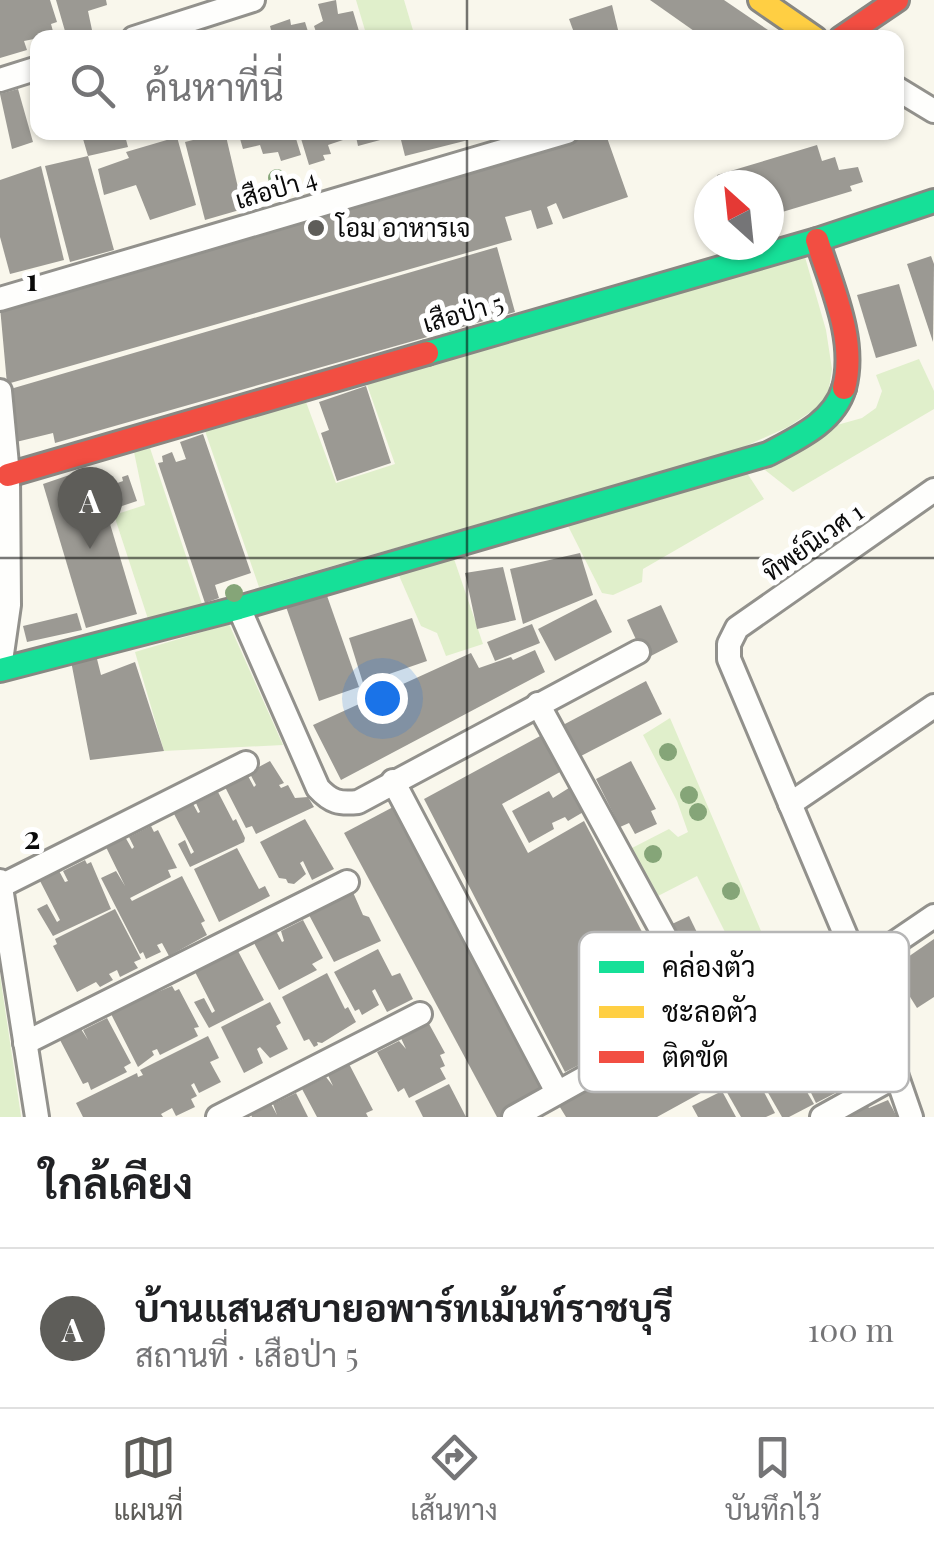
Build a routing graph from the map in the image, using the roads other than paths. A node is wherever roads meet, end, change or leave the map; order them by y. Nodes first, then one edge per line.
1 (253, 0) edge
2 (760, 0) edge
3 (897, 0) edge
4 (159, 30) edge
5 (803, 30) edge
6 (853, 30) edge
7 (30, 71) edge
8 (0, 80) edge
9 (904, 93) edge
10 (934, 111) edge
11 (541, 140) edge
12 (934, 201) edge
13 (817, 240) junction
14 (0, 299) edge
15 (0, 391) edge
16 (8, 474) junction
17 (934, 490) edge
18 (239, 608) junction
19 (638, 652) dead end
20 (0, 669) edge
21 (538, 704) junction
22 (934, 706) edge
23 (246, 763) dead end
24 (393, 782) junction
25 (790, 804) junction
26 (346, 882) dead end
27 (0, 883) edge
28 (934, 916) edge
29 (662, 932) edge
30 (844, 932) edge
31 (909, 933) edge
32 (420, 1014) dead end
33 (24, 1044) junction
34 (579, 1080) edge
35 (557, 1092) junction
36 (867, 1092) edge
37 (902, 1092) edge
38 (37, 1117) edge
39 (218, 1117) edge
40 (514, 1117) edge
41 (822, 1117) edge
42 (911, 1117) edge

1 - 4 street
2 - 5 street
3 - 6 street
7 - 8 street
9 - 10 street
11 - 14 street, เสือป่า 4
12 - 13 street, เสือป่า 5
13 - 16 street, เสือป่า 5
13 - 18 street
15 - 16 street
16 - 20 street
17 - 25 street, ทิพย์นิเวศ 1
18 - 20 street
18 - 24 street
19 - 21 street
21 - 24 street
21 - 29 street
22 - 25 street
23 - 27 street
24 - 35 street
25 - 30 street
26 - 33 street
27 - 33 street
28 - 31 street
32 - 39 street
33 - 38 street
34 - 35 street
35 - 40 street
36 - 41 street
37 - 42 street

